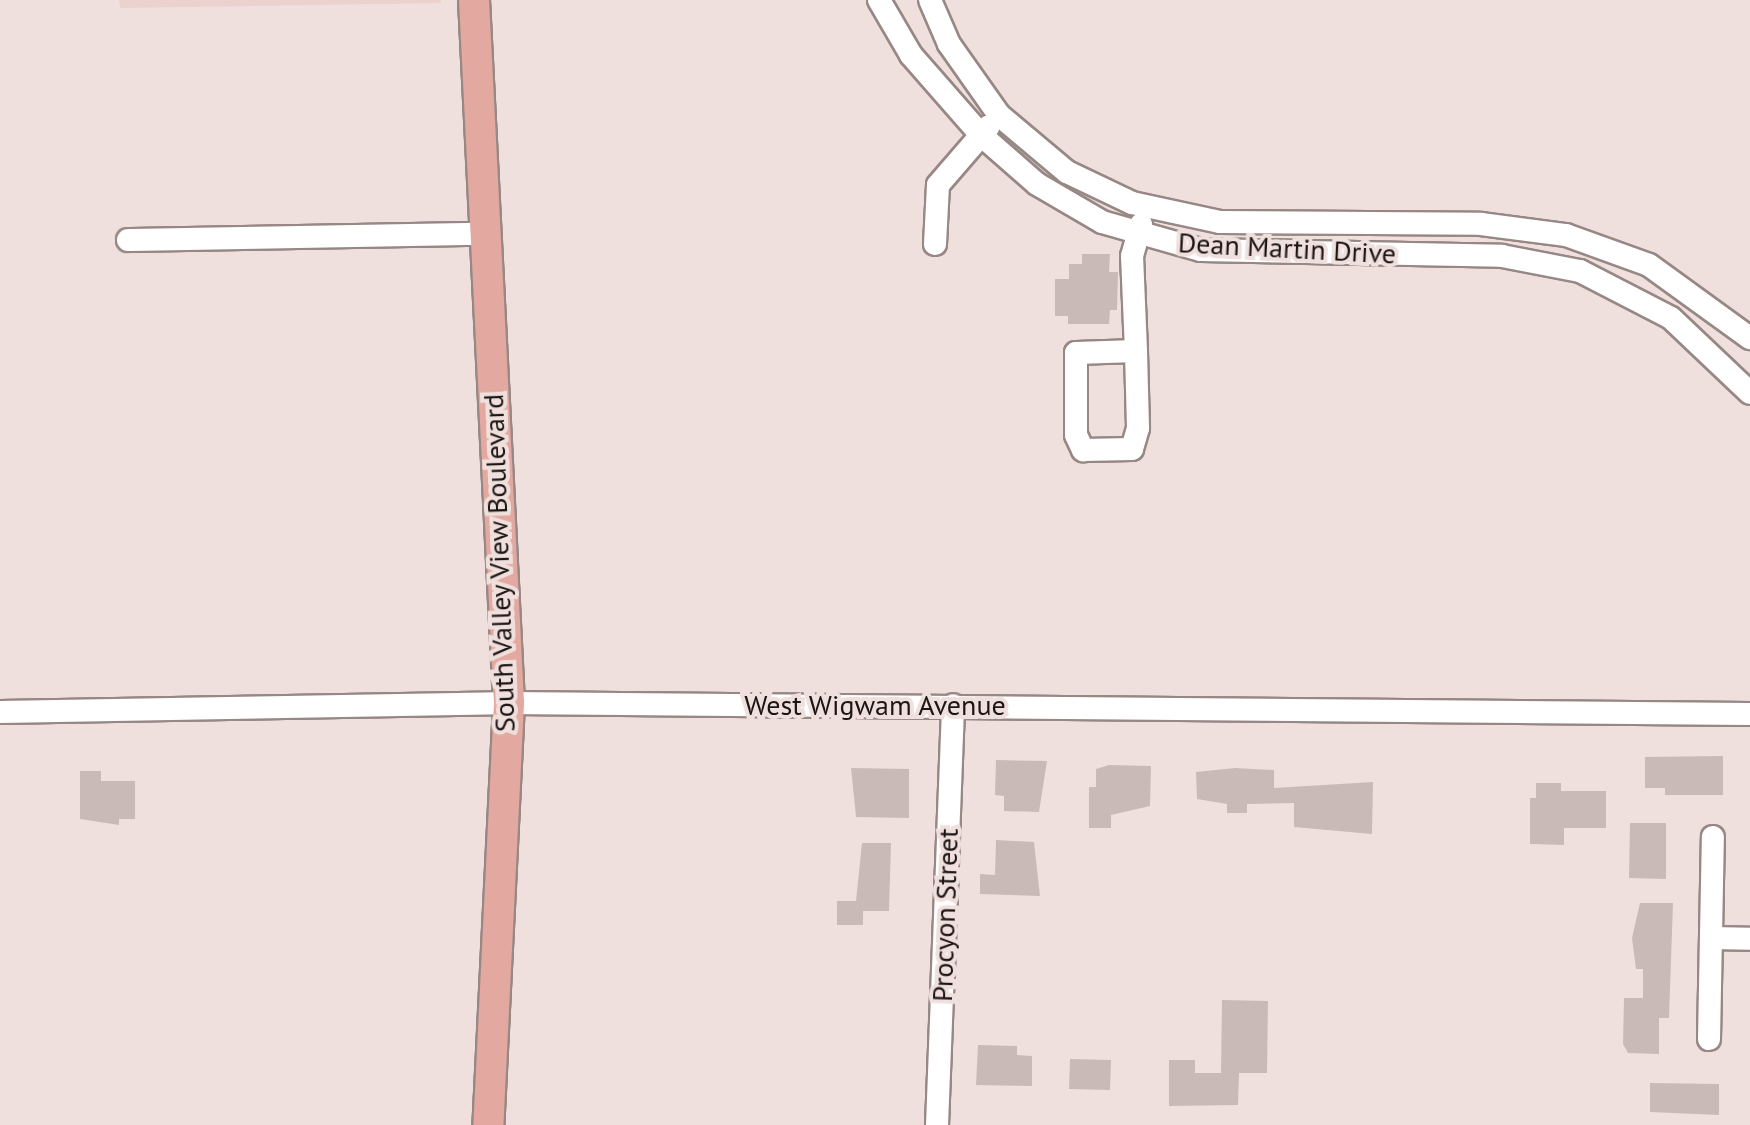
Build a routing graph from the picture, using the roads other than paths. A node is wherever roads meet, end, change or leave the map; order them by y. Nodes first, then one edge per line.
1 (474, 0) edge
2 (879, 0) edge
3 (930, 0) edge
4 (999, 115) junction
5 (980, 135) junction
6 (1252, 223) junction
7 (1299, 223) junction
8 (484, 234) junction
9 (1137, 234) junction
10 (128, 240) dead end
11 (935, 244) dead end
12 (1298, 254) junction
13 (1749, 333) edge
14 (1136, 351) junction
15 (1719, 357) junction
16 (1750, 393) edge
17 (509, 703) junction
18 (953, 706) junction
19 (0, 712) edge
20 (1750, 714) edge
21 (1714, 837) dead end
22 (1711, 938) junction
23 (1750, 938) edge
24 (1709, 1039) dead end
25 (488, 1125) edge
26 (937, 1125) edge

1 - 8 main road, South Valley View Boulevard
2 - 5 street, Dean Martin Drive
3 - 4 street, Dean Martin Drive
4 - 5 street
4 - 6 street, Dean Martin Drive
5 - 9 street, Dean Martin Drive
5 - 11 street
6 - 7 street, Dean Martin Drive
6 - 9 street
7 - 12 street
7 - 13 street, Dean Martin Drive
8 - 10 street
8 - 17 main road, South Valley View Boulevard
9 - 12 street, Dean Martin Drive
9 - 14 street
12 - 15 street, Dean Martin Drive
13 - 15 street
14 - 14 street
15 - 16 street, Dean Martin Drive
17 - 18 street, West Wigwam Avenue
17 - 19 street, West Wigwam Avenue
17 - 25 main road, South Valley View Boulevard
18 - 20 street, West Wigwam Avenue
18 - 26 street, Procyon Street
21 - 22 street
22 - 23 street
22 - 24 street

